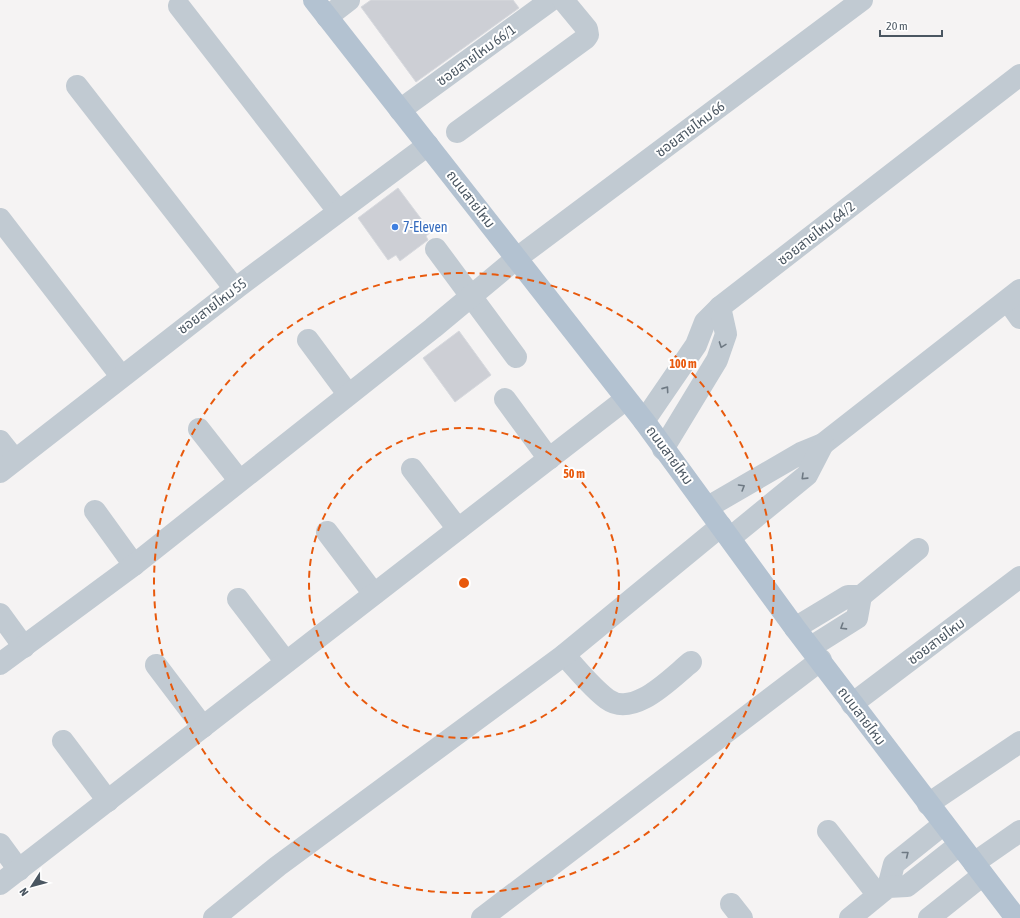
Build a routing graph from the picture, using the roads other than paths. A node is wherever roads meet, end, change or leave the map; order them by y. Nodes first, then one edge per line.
1 (314, 0) edge
2 (349, 0) edge
3 (551, 0) edge
4 (563, 0) edge
5 (862, 0) edge
6 (179, 6) dead end
7 (327, 17) junction
8 (1020, 75) edge
9 (77, 86) dead end
10 (400, 110) junction
11 (458, 132) dead end
12 (428, 145) junction
13 (338, 211) junction
14 (0, 219) edge
15 (436, 249) dead end
16 (517, 258) junction
17 (235, 289) junction
18 (470, 296) junction
19 (1016, 303) edge
20 (720, 307) junction
21 (308, 340) dead end
22 (516, 357) dead end
23 (121, 376) junction
24 (348, 394) junction
25 (505, 399) dead end
26 (626, 399) junction
27 (644, 421) junction
28 (198, 428) dead end
29 (0, 441) edge
30 (823, 444) junction
31 (663, 449) junction
32 (549, 459) junction
33 (7, 466) edge
34 (412, 469) dead end
35 (239, 480) junction
36 (708, 507) junction
37 (95, 511) dead end
38 (458, 529) junction
39 (327, 532) dead end
40 (725, 532) junction
41 (918, 549) dead end
42 (134, 565) junction
43 (1020, 577) edge
44 (374, 594) junction
45 (860, 596) junction
46 (238, 599) dead end
47 (0, 614) edge
48 (795, 628) junction
49 (24, 647) junction
50 (816, 654) junction
51 (564, 655) junction
52 (286, 662) junction
53 (691, 662) dead end
54 (0, 664) edge
55 (156, 664) dead end
56 (852, 704) junction
57 (203, 727) junction
58 (63, 741) dead end
59 (1020, 742) edge
60 (108, 801) junction
61 (928, 804) junction
62 (944, 824) junction
63 (828, 830) dead end
64 (1020, 831) edge
65 (0, 844) edge
66 (959, 845) junction
67 (979, 869) junction
68 (19, 870) junction
69 (0, 884) edge
70 (882, 891) junction
71 (1011, 917) edge
72 (214, 918) edge
73 (482, 918) edge
74 (850, 918) edge
75 (929, 918) edge

1 - 7 main road, ถนนสายไหม
2 - 7 street
3 - 10 street, ซอยสายไหม 66/1
4 - 11 street
5 - 16 street, ซอยสายไหม 66
6 - 13 street
7 - 10 main road, ถนนสายไหม
8 - 20 street, ซอยสายไหม 64/2
9 - 17 street
10 - 12 main road, ถนนสายไหม
12 - 13 street, ซอยสายไหม 55
12 - 16 main road, ถนนสายไหม
13 - 17 street, ซอยสายไหม 55
14 - 23 street
15 - 18 street
16 - 18 street, ซอยสายไหม 66
16 - 26 main road, ถนนสายไหม
17 - 23 street, ซอยสายไหม 55
18 - 22 street
18 - 24 street, ซอยสายไหม 66
19 - 30 street
27 -> 20 street, ซอยสายไหม 64/2
20 -> 31 street
21 - 24 street
23 - 33 street, ซอยสายไหม 55
24 - 35 street, ซอยสายไหม 66
25 - 32 street
26 - 27 main road, ถนนสายไหม
26 - 32 street
27 - 31 main road, ถนนสายไหม
28 - 35 street
29 - 33 street
36 -> 30 street
30 -> 40 street
31 - 36 main road, ถนนสายไหม
32 - 38 street
34 - 38 street
35 - 42 street, ซอยสายไหม 66
36 - 40 main road, ถนนสายไหม
37 - 42 street
38 - 44 street
39 - 44 street
40 - 48 main road, ถนนสายไหม
40 - 51 street
41 - 45 street
42 - 49 street, ซอยสายไหม 66
43 - 56 street, ซอยสายไหม
44 - 52 street
45 - 48 street
45 -> 50 street
46 - 52 street
47 - 49 street
48 - 50 main road, ถนนสายไหม
49 - 54 street, ซอยสายไหม 66
50 - 56 main road, ถนนสายไหม
50 - 73 street
51 - 53 street
51 - 72 street
52 - 57 street
55 - 57 street
56 - 61 main road, ถนนสายไหม
57 - 60 street
58 - 60 street
59 - 61 street
60 - 68 street
61 - 62 main road, ถนนสายไหม
62 - 66 main road, ถนนสายไหม
70 -> 62 street
63 - 70 street
64 - 67 street
65 - 68 street
66 - 67 main road, ถนนสายไหม
66 - 70 street
67 - 71 main road, ถนนสายไหม
67 - 75 street
68 - 69 street
70 - 74 street

